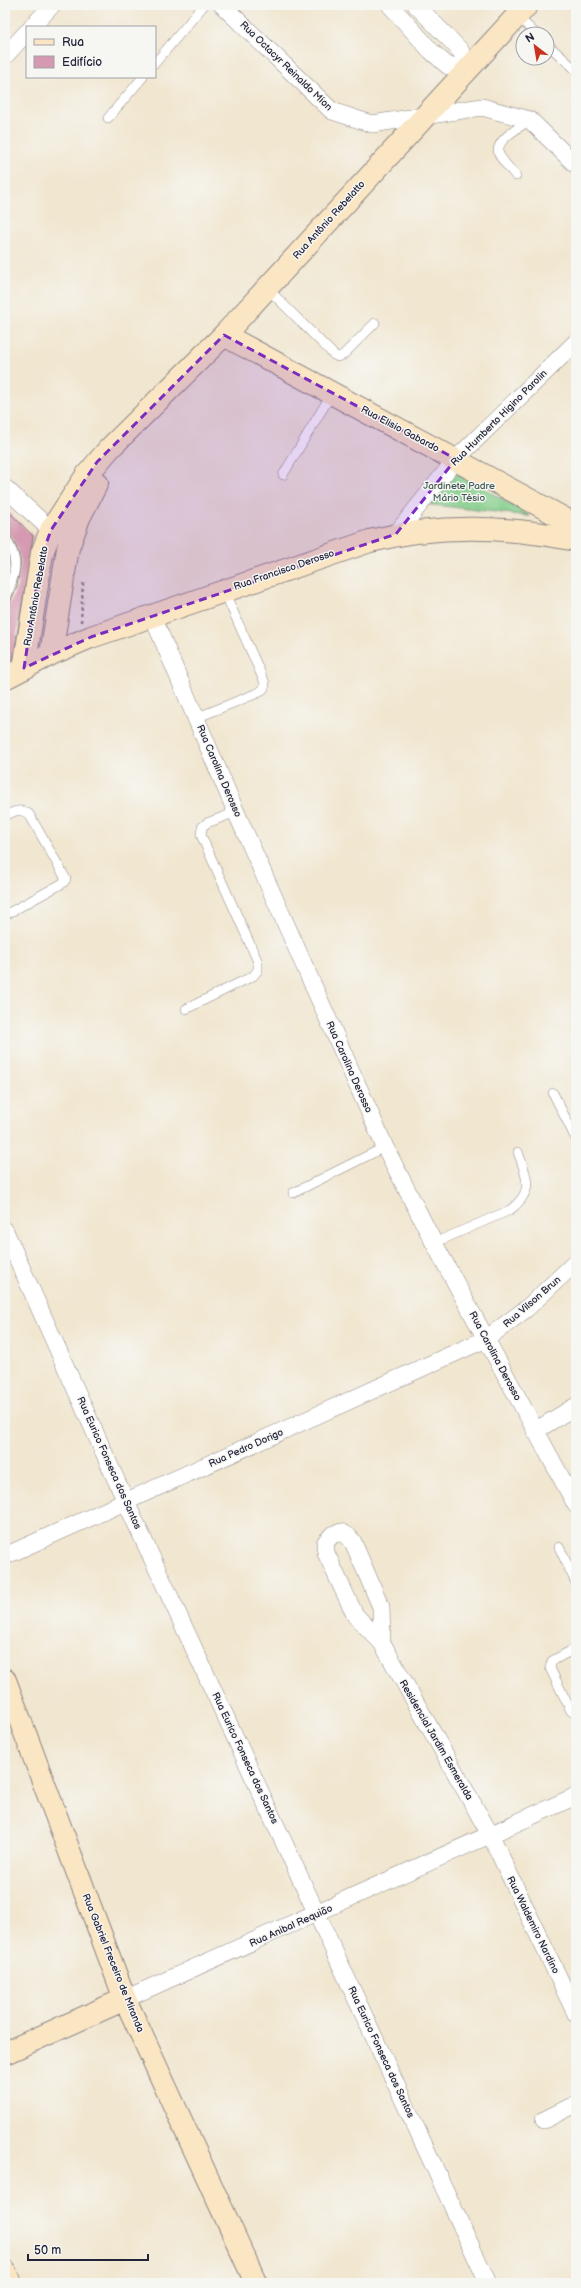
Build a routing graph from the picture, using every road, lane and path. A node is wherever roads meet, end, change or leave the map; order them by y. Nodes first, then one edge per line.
1 (52, 5) edge
2 (204, 5) edge
3 (222, 5) edge
4 (390, 5) edge
5 (416, 5) edge
6 (522, 11) edge
7 (33, 26) edge
8 (531, 26) edge
9 (26, 33) edge
10 (555, 51) edge
11 (5, 56) edge
12 (156, 62) edge
13 (469, 67) junction
14 (576, 70) edge
15 (142, 78) edge
16 (426, 114) junction
17 (108, 118) dead end
18 (530, 120) junction
19 (576, 165) edge
20 (516, 176) dead end
21 (267, 288) junction
22 (375, 323) dead end
23 (224, 335) junction
24 (576, 342) edge
25 (332, 392) junction
26 (128, 432) junction
27 (456, 459) junction
28 (283, 476) dead end
29 (8, 495) edge
30 (576, 525) edge
31 (51, 530) junction
32 (396, 534) junction
33 (5, 538) edge
34 (71, 538) junction
35 (576, 540) edge
36 (83, 576) dead end
37 (224, 590) junction
38 (5, 601) edge
39 (152, 615) junction
40 (92, 637) junction
41 (51, 654) junction
42 (24, 668) junction
43 (5, 678) edge
44 (196, 718) junction
45 (236, 812) junction
46 (5, 816) edge
47 (5, 915) edge
48 (186, 1009) dead end
49 (553, 1093) dead end
50 (576, 1139) edge
51 (385, 1147) junction
52 (518, 1152) dead end
53 (293, 1193) dead end
54 (5, 1231) edge
55 (434, 1243) junction
56 (576, 1262) edge
57 (486, 1339) junction
58 (576, 1406) edge
59 (536, 1431) junction
60 (571, 1483) edge
61 (126, 1502) junction
62 (576, 1505) edge
63 (559, 1547) dead end
64 (5, 1556) edge
65 (576, 1583) edge
66 (382, 1643) junction
67 (576, 1648) edge
68 (5, 1680) edge
69 (571, 1711) dead end
70 (576, 1796) edge
71 (491, 1836) junction
72 (317, 1915) junction
73 (126, 1999) junction
74 (576, 2014) edge
75 (5, 2053) edge
76 (576, 2104) edge
77 (544, 2120) dead end
78 (5, 2271) edge
79 (10, 2283) edge
80 (256, 2283) edge
81 (488, 2283) edge

1 - 7 street
2 - 12 lane
3 - 16 street, Rua Octacyr Reinaldo Mion
4 - 13 street
5 - 13 street
6 - 8 lane
6 - 13 street, Rua Antônio Rebelatto
9 - 11 street
10 - 14 lane
13 - 16 street, Rua Antônio Rebelatto
15 - 17 lane
16 - 18 street, Rua Octacyr Reinaldo Mion
16 - 21 street, Rua Antônio Rebelatto
18 - 19 street
18 - 20 lane
21 - 22 lane
21 - 23 street, Rua Antônio Rebelatto
23 - 25 street, Rua Elisio Gabardo
23 - 26 street, Rua Antônio Rebelatto
24 - 27 street, Rua Humberto Higino Parolin
25 - 27 street, Rua Elisio Gabardo
25 - 28 lane
26 - 31 street, Rua Antônio Rebelatto
26 - 34 street, Rua Antônio Rebelatto
27 - 30 street, Rua Elisio Gabardo
27 - 32 street, Rua Humberto Higino Parolin
29 - 31 street
31 - 34 street
31 - 42 street, Rua Antônio Rebelatto
32 - 35 street, Rua Francisco Derosso
32 - 37 street, Rua Francisco Derosso
33 - 38 lane
34 - 41 street, Rua Antônio Rebelatto
36 - 40 path
37 - 39 street, Rua Francisco Derosso
37 - 44 lane
39 - 40 street, Rua Francisco Derosso
39 - 44 street, Rua Carolina Derosso
40 - 41 street, Rua Francisco Derosso
41 - 42 street, Rua Francisco Derosso
42 - 43 street, Rua Francisco Derosso
44 - 45 street, Rua Carolina Derosso
45 - 48 lane
45 - 51 street, Rua Carolina Derosso
46 - 47 lane
49 - 50 lane
51 - 53 lane
51 - 55 street, Rua Carolina Derosso
52 - 55 lane
54 - 61 street, Rua Eurico Fonseca dos Santos
55 - 57 street, Rua Carolina Derosso
56 - 57 street, Rua Vilson Brun
57 - 59 street, Rua Carolina Derosso
57 - 61 street, Rua Pedro Dorigo
58 - 59 street
59 - 60 street, Rua Carolina Derosso
60 - 62 street, Rua Carolina Derosso
61 - 64 street, Rua Pedro Dorigo
61 - 72 street, Rua Eurico Fonseca dos Santos
63 - 65 lane
66 - 66 street, Residencial Jardim Esmeralda
66 - 71 street, Residencial Jardim Esmeralda
67 - 69 lane
68 - 73 street, Rua Gabriel Freceiro de Miranda
70 - 71 street, Rua Anibal Requião
71 - 72 street, Rua Anibal Requião
71 - 74 street, Rua Waldemiro Nardino
72 - 73 street, Rua Anibal Requião
72 - 81 street, Rua Eurico Fonseca dos Santos
73 - 75 street, Rua Anibal Requião
73 - 80 street, Rua Gabriel Freceiro de Miranda
76 - 77 street
78 - 79 street

